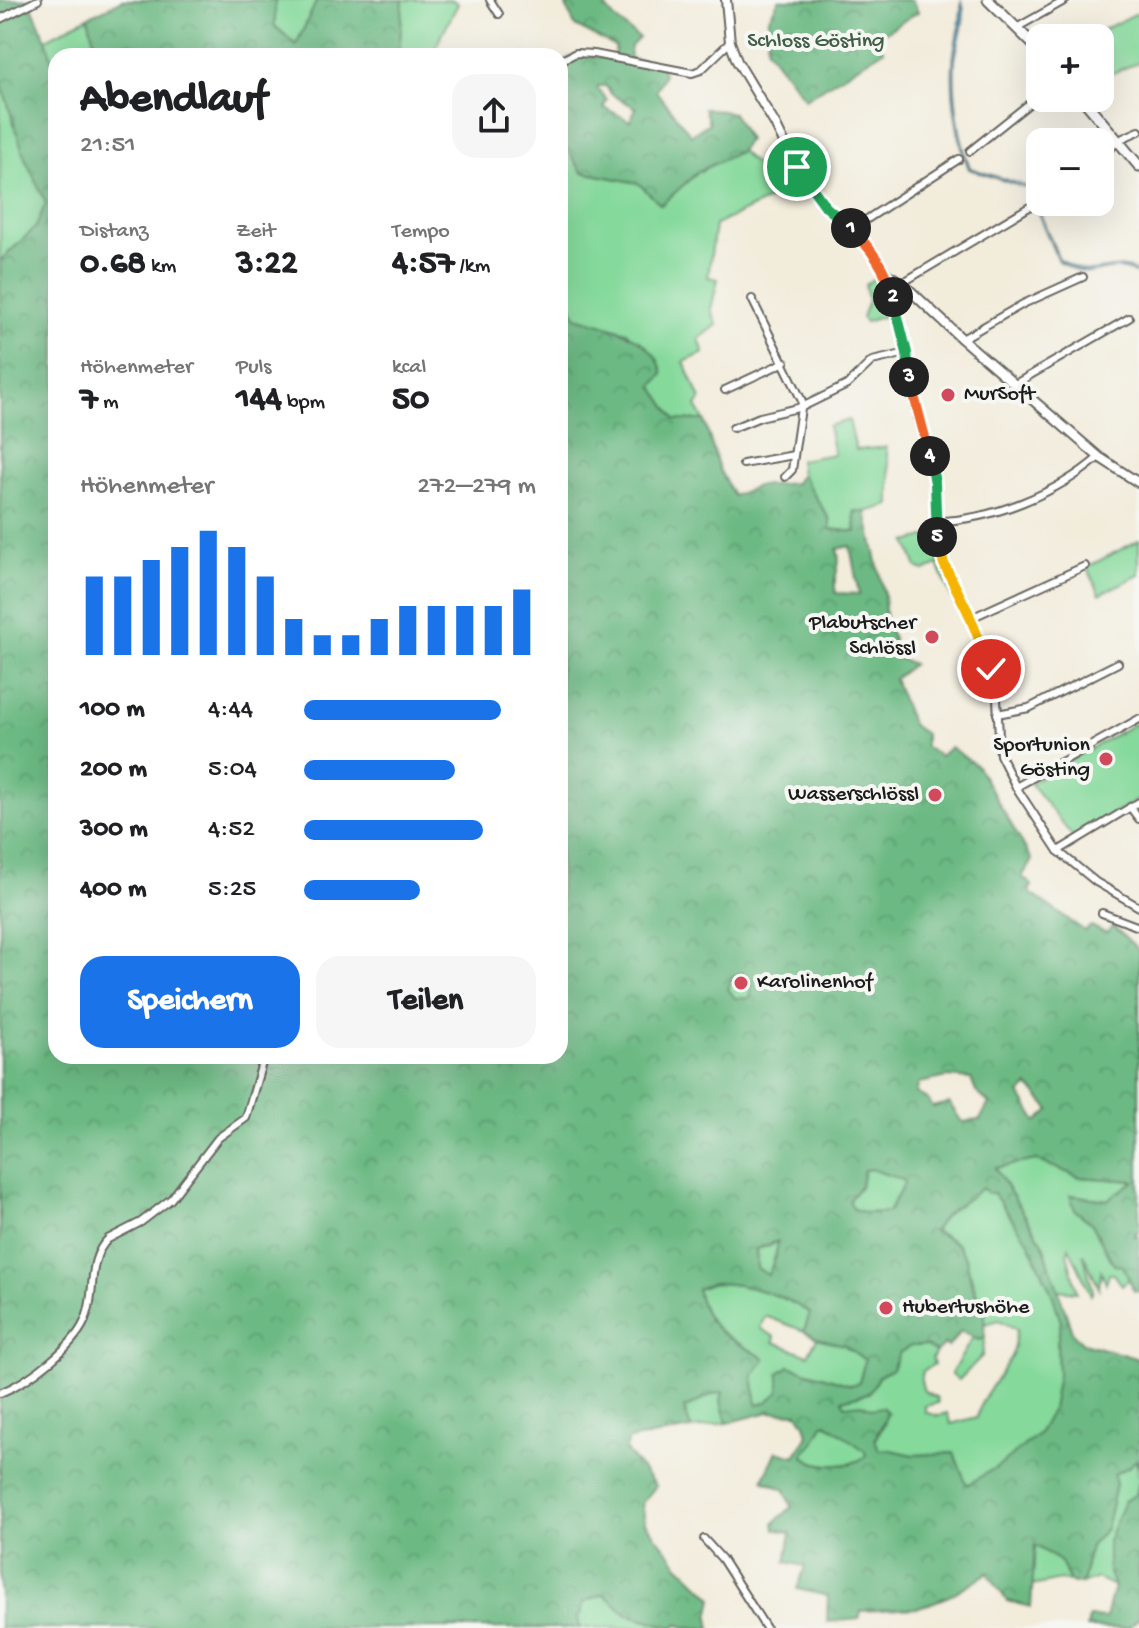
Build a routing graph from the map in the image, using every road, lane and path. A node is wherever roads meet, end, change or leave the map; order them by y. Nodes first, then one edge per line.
1 (38, 0) edge
2 (490, 0) edge
3 (715, 0) edge
4 (988, 0) edge
5 (1066, 0) edge
6 (726, 2) edge
7 (499, 14) dead end
8 (0, 19) edge
9 (1018, 27) junction
10 (1026, 36) edge
11 (730, 42) junction
12 (568, 57) edge
13 (1026, 106) edge
14 (1094, 112) edge
15 (1139, 131) edge
16 (1119, 142) junction
17 (1114, 146) edge
18 (970, 151) dead end
19 (959, 159) dead end
20 (1139, 166) edge
21 (1026, 209) edge
22 (852, 229) junction
23 (887, 274) junction
24 (1083, 277) dead end
25 (902, 283) junction
26 (752, 299) dead end
27 (1129, 318) dead end
28 (962, 339) junction
29 (907, 353) junction
30 (785, 362) junction
31 (1015, 384) junction
32 (725, 390) dead end
33 (802, 407) junction
34 (733, 428) dead end
35 (794, 455) junction
36 (1099, 457) junction
37 (743, 464) dead end
38 (785, 477) dead end
39 (1139, 482) edge
40 (936, 521) junction
41 (1085, 566) dead end
42 (971, 618) junction
43 (1118, 663) dead end
44 (997, 714) junction
45 (1139, 719) edge
46 (1016, 787) junction
47 (1139, 802) edge
48 (1130, 807) junction
49 (1139, 819) edge
50 (1058, 851) junction
51 (1139, 907) edge
52 (1102, 913) dead end
53 (1139, 927) edge
54 (262, 1064) edge
55 (0, 1393) edge
56 (704, 1539) dead end
57 (766, 1628) edge

1 - 8 street
2 - 7 street
3 - 6 street
4 - 9 main road
5 - 9 street
6 - 11 street
9 - 10 main road
11 - 12 street
11 - 22 street
13 - 18 street
14 - 16 main road
15 - 16 street
16 - 17 street
16 - 20 main road
19 - 22 street
21 - 25 street
22 - 23 street
23 - 25 street
23 - 29 street
24 - 28 street
25 - 28 street
26 - 30 street
27 - 31 street
28 - 31 street
29 - 33 street
29 - 40 street
30 - 32 street
30 - 33 street
31 - 36 street
33 - 34 street
33 - 35 street
35 - 37 street
35 - 38 street
36 - 39 street
36 - 40 street
40 - 42 street
41 - 42 street
42 - 44 street
43 - 44 street
44 - 46 street
45 - 46 street
46 - 50 street
47 - 48 street
48 - 49 street
48 - 50 street
50 - 51 street
52 - 53 street
54 - 55 street
56 - 57 street

